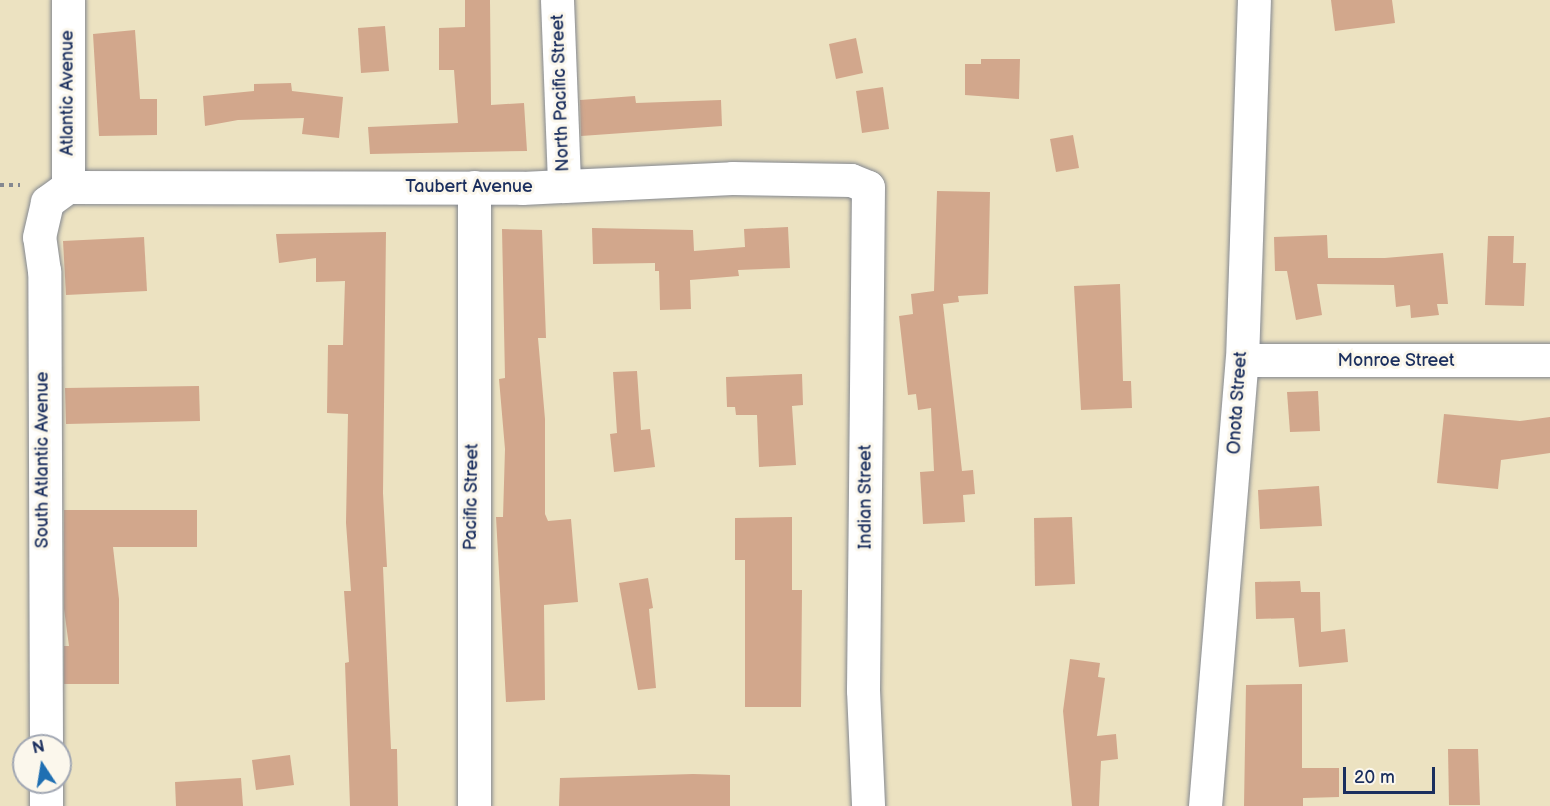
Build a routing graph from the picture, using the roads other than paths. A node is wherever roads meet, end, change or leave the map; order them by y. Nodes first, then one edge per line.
1 (68, 0) edge
2 (557, 0) edge
3 (1254, 0) edge
4 (564, 186) junction
5 (69, 187) junction
6 (474, 187) junction
7 (868, 188) joint
8 (1242, 360) junction
9 (1550, 360) edge
10 (46, 734) edge
11 (474, 806) edge
12 (868, 806) edge
13 (1205, 806) edge

1 - 5 street, Atlantic Avenue
2 - 4 street, North Pacific Street
3 - 8 street, Onota Street
4 - 6 street, Taubert Avenue
4 - 7 street, Taubert Avenue
5 - 6 street, Taubert Avenue
5 - 10 street, South Atlantic Avenue
6 - 11 street, Pacific Street
7 - 12 street, Indian Street
8 - 9 street, Monroe Street
8 - 13 street, Onota Street

